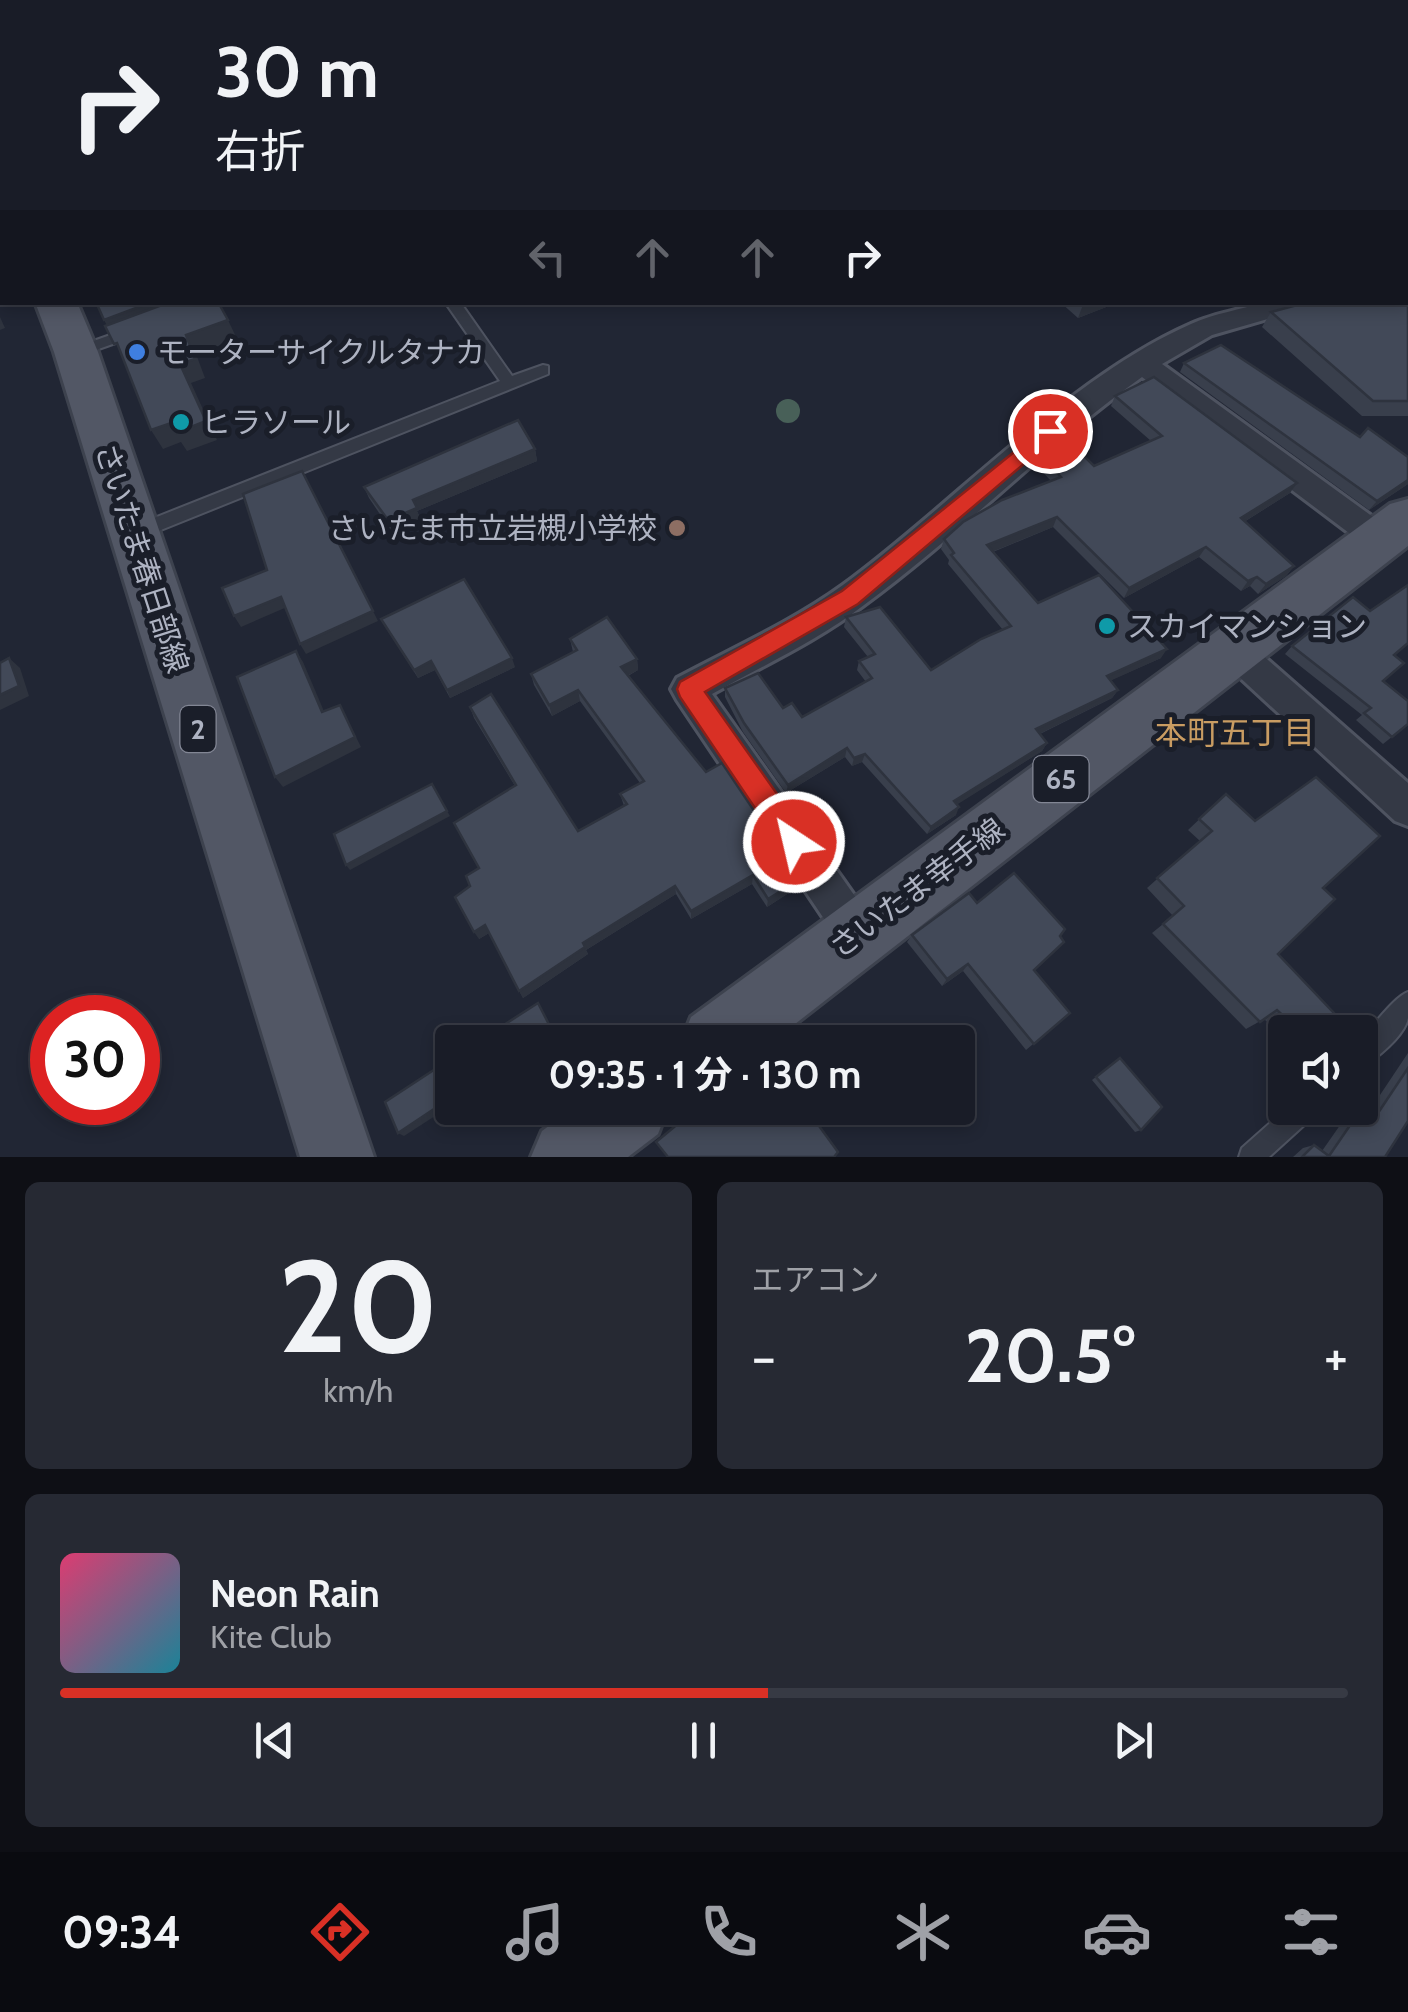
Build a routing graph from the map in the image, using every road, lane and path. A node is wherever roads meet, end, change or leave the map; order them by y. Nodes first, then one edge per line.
1 (454, 305) edge
2 (1278, 305) edge
3 (66, 327) edge
4 (147, 328) edge
5 (1143, 364) junction
6 (543, 370) dead end
7 (509, 383) junction
8 (1394, 528) edge
9 (134, 534) junction
10 (1232, 649) junction
11 (1408, 808) edge
12 (857, 933) junction
13 (1408, 1003) edge
14 (738, 1025) edge
15 (1378, 1039) edge
16 (610, 1125) edge
17 (1286, 1125) edge
18 (337, 1157) edge
19 (568, 1157) edge
20 (1251, 1157) edge

1 - 7 lane
2 - 5 street
3 - 4 lane
3 - 9 main road, さいたま春日部線 / 2
5 - 8 street
5 - 12 street
6 - 7 lane
7 - 9 lane
8 - 10 main road, さいたま幸手線 / 65
9 - 18 main road, さいたま春日部線 / 2
10 - 11 street
10 - 12 main road, さいたま幸手線 / 65
12 - 14 main road, さいたま幸手線 / 65
13 - 15 lane
16 - 19 main road
17 - 20 lane

